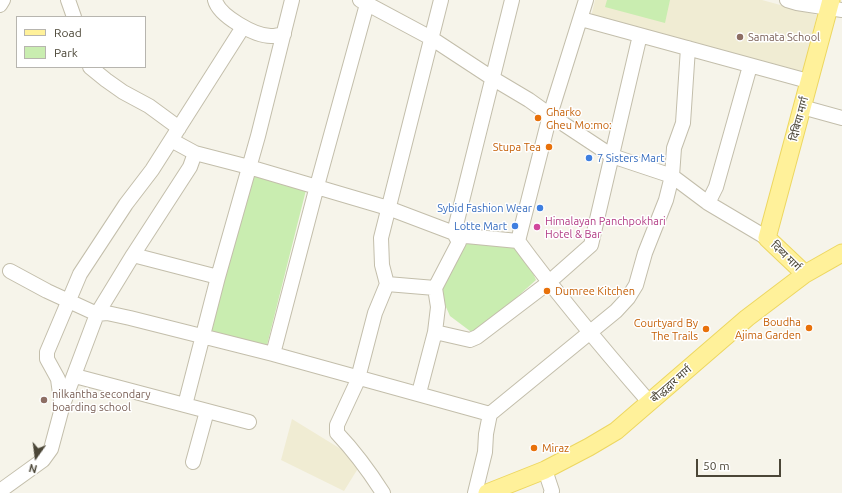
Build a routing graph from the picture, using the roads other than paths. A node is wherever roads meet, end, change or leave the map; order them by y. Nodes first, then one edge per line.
1 (4, 0) edge
2 (68, 0) edge
3 (215, 0) edge
4 (292, 0) edge
5 (441, 0) edge
6 (512, 0) edge
7 (586, 0) edge
8 (787, 0) edge
9 (364, 2) edge
10 (0, 5) edge
11 (835, 5) edge
12 (74, 16) edge
13 (581, 19) junction
14 (244, 27) junction
15 (284, 34) junction
16 (640, 35) junction
17 (431, 38) junction
18 (688, 48) junction
19 (750, 66) junction
20 (91, 68) edge
21 (492, 78) junction
22 (808, 81) junction
23 (802, 107) junction
24 (550, 116) junction
25 (842, 118) edge
26 (175, 134) junction
27 (195, 153) junction
28 (612, 156) junction
29 (249, 167) junction
30 (672, 176) junction
31 (317, 186) junction
32 (708, 203) junction
33 (388, 208) junction
34 (454, 233) junction
35 (767, 238) junction
36 (518, 241) junction
37 (842, 253) edge
38 (133, 255) junction
39 (10, 271) dead end
40 (805, 274) junction
41 (218, 277) junction
42 (548, 283) junction
43 (387, 284) junction
44 (434, 288) junction
45 (67, 301) junction
46 (97, 314) junction
47 (435, 332) junction
48 (589, 333) junction
49 (204, 337) junction
50 (273, 354) junction
51 (75, 376) junction
52 (358, 377) junction
53 (418, 394) junction
54 (650, 403) junction
55 (185, 405) junction
56 (62, 408) junction
57 (207, 411) junction
58 (490, 414) junction
59 (249, 422) dead end
60 (193, 462) dead end
61 (545, 470) junction
62 (0, 491) edge
63 (383, 493) edge
64 (475, 493) edge
65 (487, 493) edge
66 (551, 493) edge

1 - 10 street
2 - 12 street
3 - 14 street
4 - 15 street
5 - 17 street
6 - 21 street
7 - 13 street
8 - 11 street
9 - 17 street
9 - 31 street
11 - 22 main road, दिबिया मार्ग
13 - 16 street
13 - 24 street
14 - 15 street
14 - 26 street
15 - 29 street
16 - 18 street
16 - 28 street
17 - 21 street
17 - 33 street
18 - 19 street
18 - 30 street
19 - 22 street
19 - 32 street
20 - 26 street
21 - 24 street
21 - 34 street
22 - 23 main road, दिबिया मार्ग
23 - 25 street
23 - 35 main road, दिबिया मार्ग
24 - 28 street
24 - 36 street
26 - 27 street
26 - 45 street
27 - 29 street
27 - 38 street
28 - 30 street
28 - 42 street
29 - 31 street
29 - 41 street
30 - 32 street
30 - 48 street
31 - 33 street
31 - 50 street
32 - 35 street
33 - 34 street
33 - 43 street
34 - 36 street
34 - 44 street
35 - 40 main road, दिब्य मार्ग
36 - 42 street
37 - 40 main road, बौद्धद्वार मार्ग
38 - 41 street
38 - 46 street
39 - 45 street
40 - 54 main road, बौद्धद्वार मार्ग
41 - 49 street
42 - 47 street
42 - 48 street
43 - 44 street
43 - 52 street
44 - 47 street
45 - 46 street
45 - 56 street
46 - 49 street
46 - 51 street
47 - 53 street
48 - 54 street
48 - 58 street
49 - 50 street
49 - 55 street
50 - 52 street
51 - 55 street
51 - 56 street
52 - 53 street
52 - 63 street
53 - 58 street
54 - 61 main road, बौद्धद्वार मार्ग
55 - 57 street
56 - 62 street
57 - 59 street
57 - 60 street
58 - 64 street
61 - 65 main road, बौद्धद्वार मार्ग
61 - 66 street

